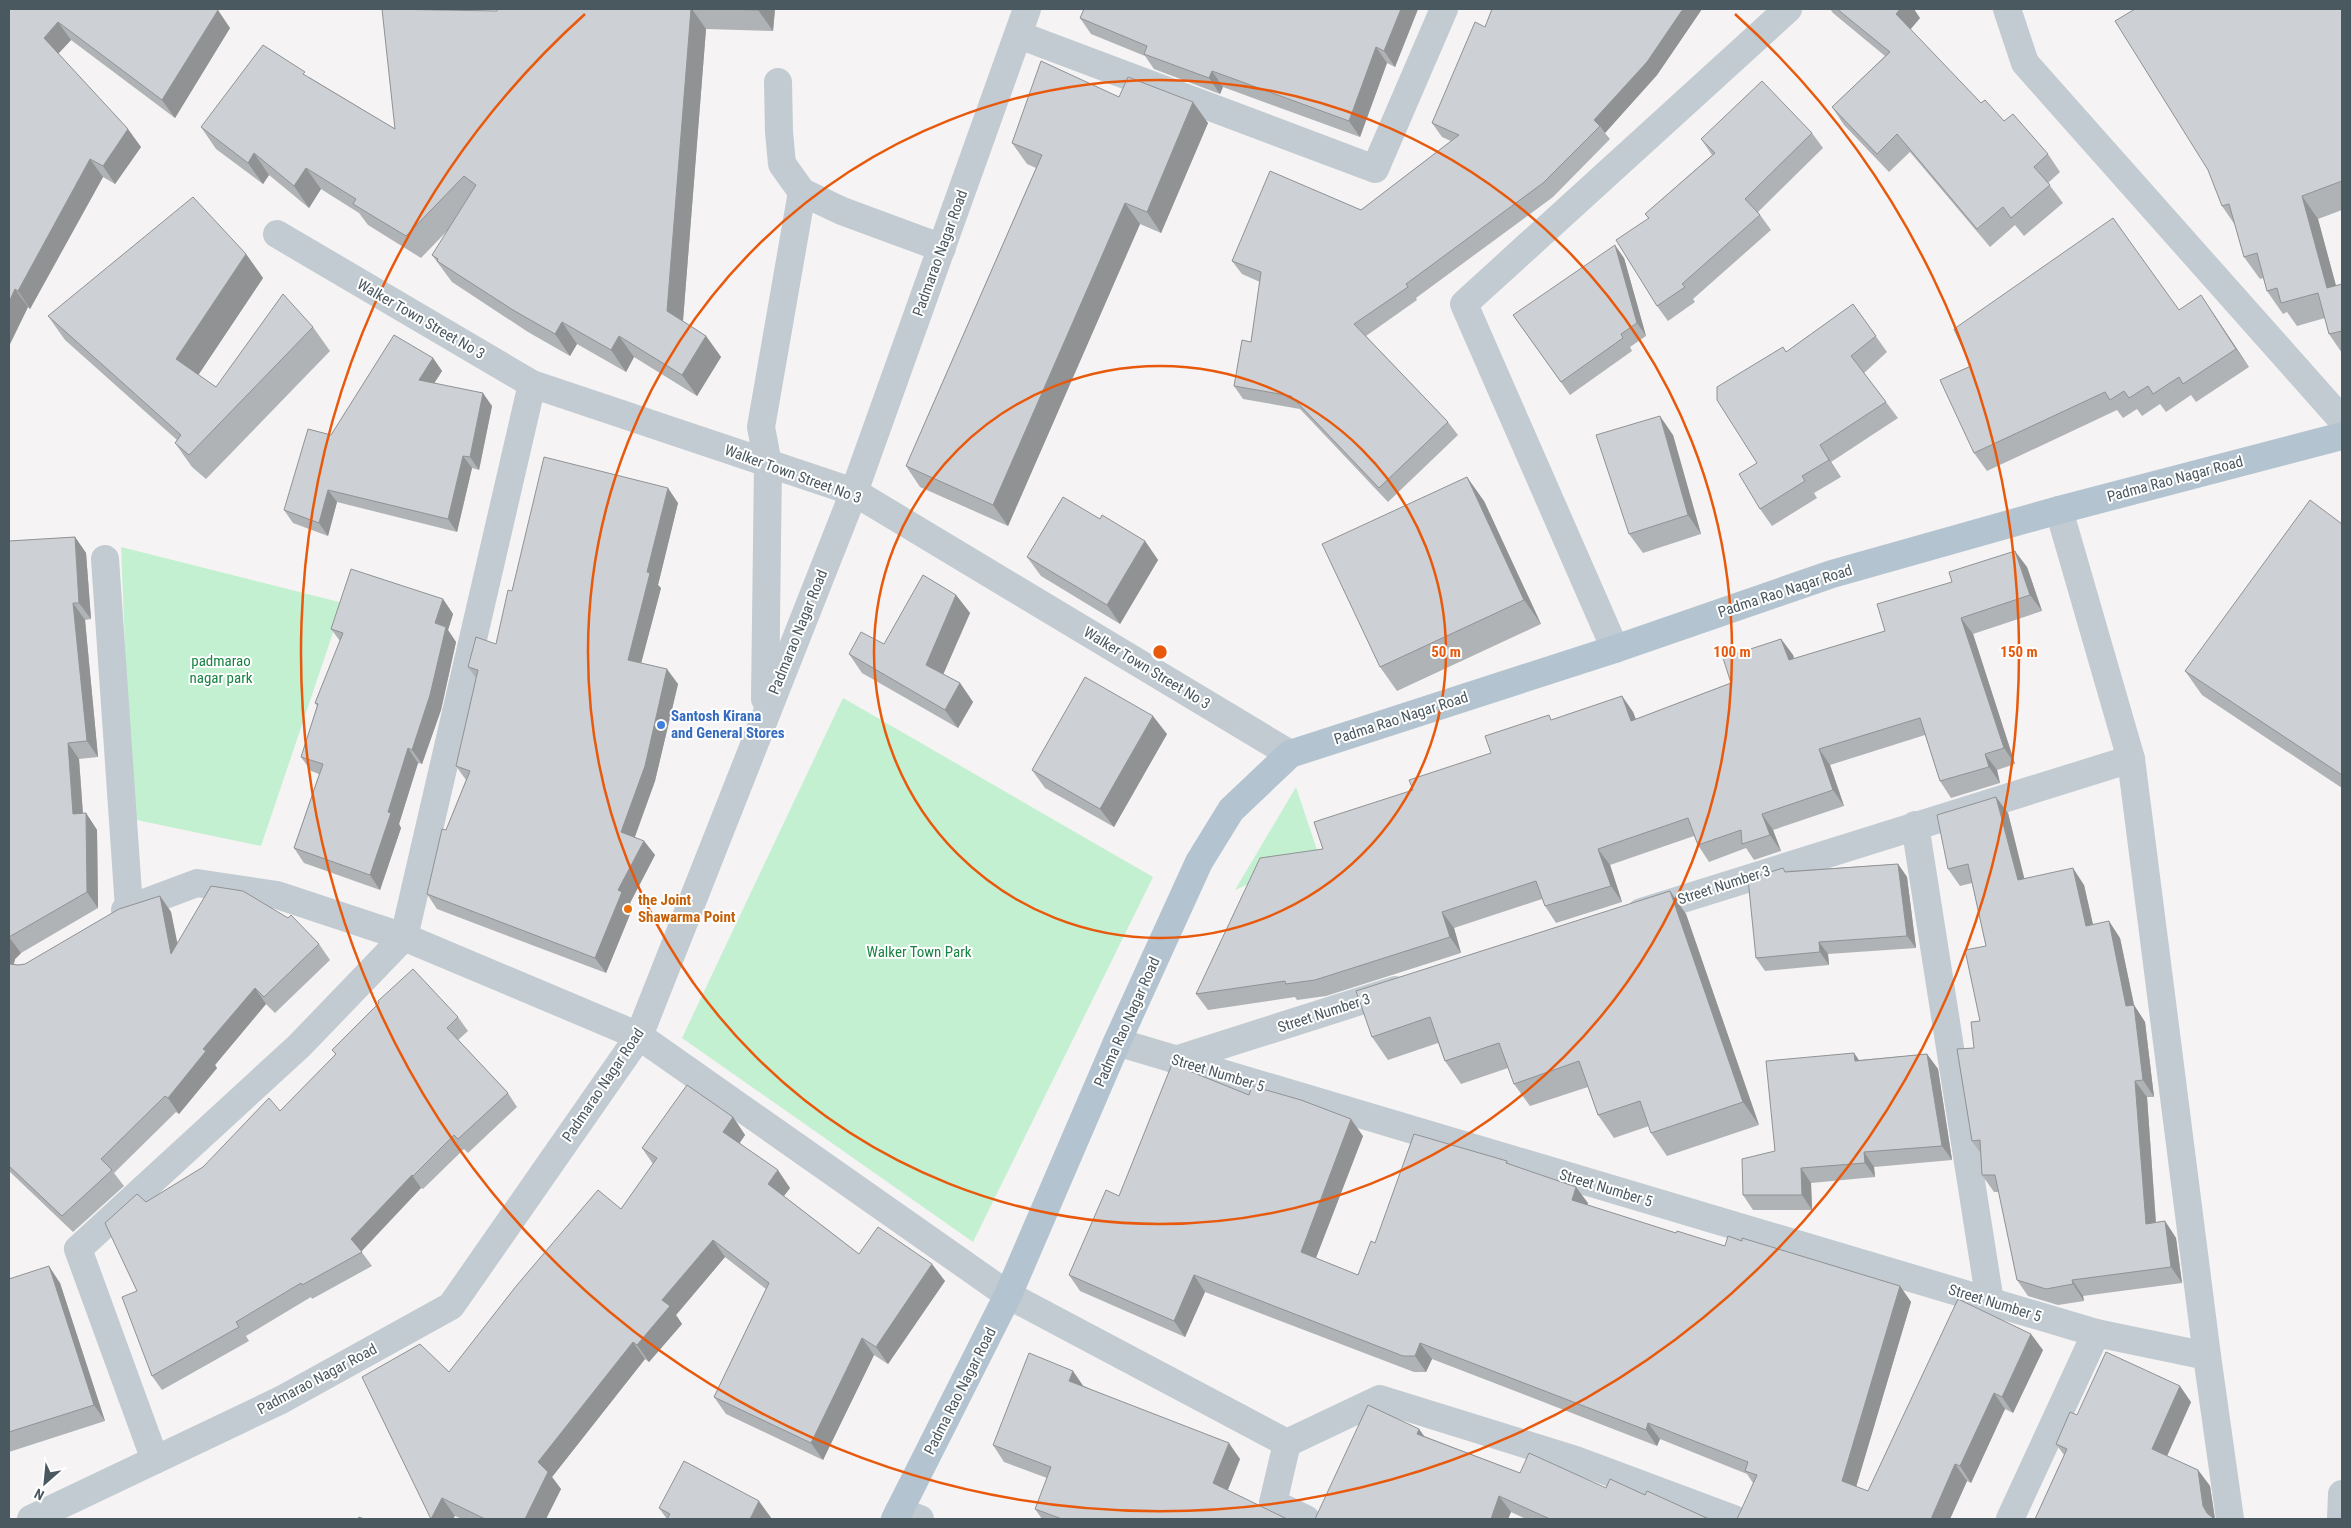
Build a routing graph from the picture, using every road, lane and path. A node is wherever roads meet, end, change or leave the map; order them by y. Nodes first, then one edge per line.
1 (1027, 9) edge
2 (1444, 9) edge
3 (1788, 9) edge
4 (2007, 9) edge
5 (1019, 35) junction
6 (778, 82) dead end
7 (802, 192) junction
8 (277, 234) dead end
9 (942, 248) junction
10 (532, 384) junction
11 (2342, 420) edge
12 (2342, 436) edge
13 (768, 464) junction
14 (854, 492) junction
15 (2058, 510) junction
16 (105, 560) dead end
17 (1615, 648) junction
18 (765, 716) junction
19 (1290, 754) junction
20 (2131, 758) junction
21 (1915, 825) junction
22 (129, 908) junction
23 (1621, 918) edge
24 (104, 923) edge
25 (404, 937) junction
26 (1422, 982) edge
27 (639, 1036) junction
28 (1117, 1042) junction
29 (1175, 1060) junction
30 (1008, 1295) junction
31 (1990, 1302) junction
32 (2096, 1333) junction
33 (2207, 1356) junction
34 (1287, 1443) junction
35 (155, 1460) junction
36 (2342, 1494) edge
37 (905, 1516) edge
38 (31, 1519) edge
39 (1306, 1519) edge
40 (1734, 1519) edge
41 (2010, 1519) edge
42 (2230, 1519) edge
43 (2341, 1519) edge

1 - 5 street, Padmarao Nagar Road
2 - 5 street
3 - 17 street
4 - 11 street
5 - 9 street, Padmarao Nagar Road
6 - 7 street
7 - 9 street
7 - 13 street
8 - 10 street, Walker Town Street No 3
9 - 14 street, Padmarao Nagar Road
10 - 13 street, Walker Town Street No 3
10 - 25 street
12 - 15 main road, Padma Rao Nagar Road
13 - 14 street, Walker Town Street No 3
13 - 18 street
14 - 18 street, Padmarao Nagar Road
14 - 19 street, Walker Town Street No 3
15 - 17 main road, Padma Rao Nagar Road
15 - 20 street
16 - 22 street
17 - 19 main road, Padma Rao Nagar Road
18 - 27 street, Padmarao Nagar Road
19 - 28 main road, Padma Rao Nagar Road
20 - 21 street, Street Number 3
20 - 33 street
21 - 23 street, Street Number 3
21 - 31 street
22 - 24 street
22 - 25 street
25 - 27 street
25 - 35 street
26 - 29 street, Street Number 3
27 - 30 street
27 - 35 street, Padmarao Nagar Road
28 - 29 street, Street Number 5
28 - 30 main road, Padma Rao Nagar Road
29 - 31 street, Street Number 5
30 - 34 street
30 - 37 main road, Padma Rao Nagar Road
31 - 32 street, Street Number 5
32 - 33 street, Street Number 5
32 - 41 street
33 - 42 street
34 - 39 street
34 - 40 street
35 - 38 street, Padmarao Nagar Road
36 - 43 street

